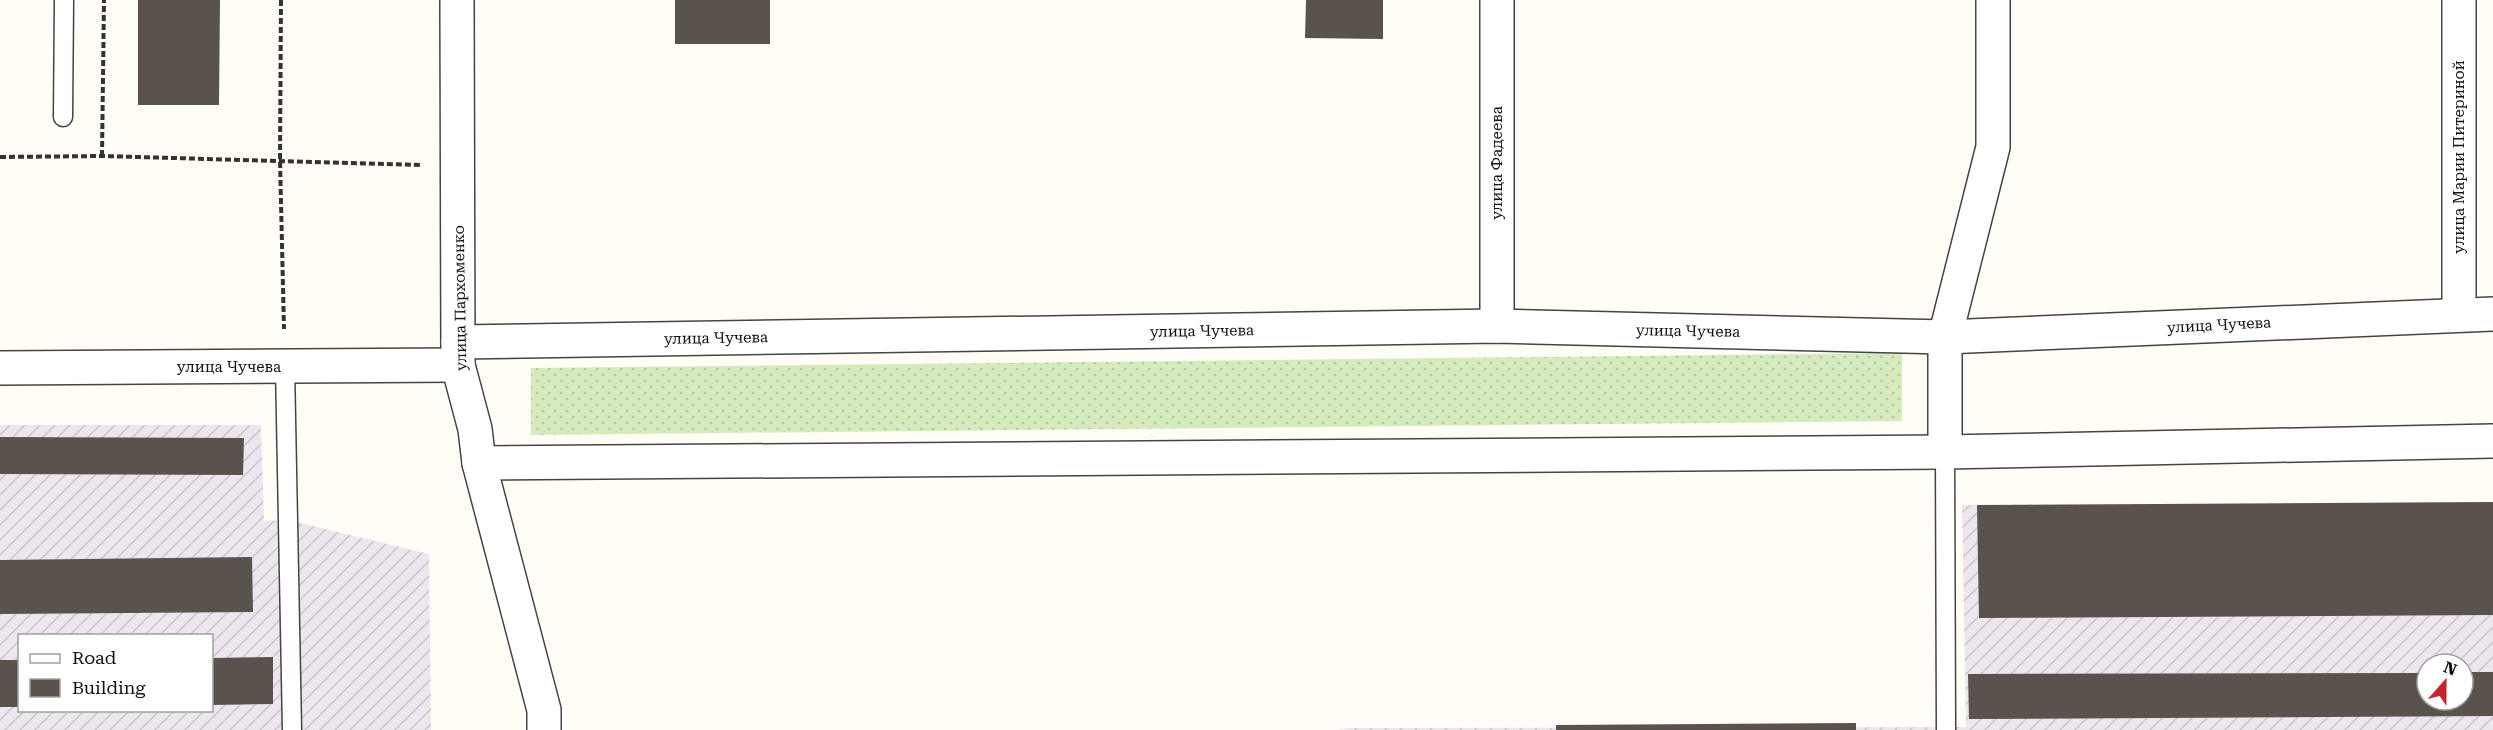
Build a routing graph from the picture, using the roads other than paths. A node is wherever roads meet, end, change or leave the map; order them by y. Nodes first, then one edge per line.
1 (64, 0) edge
2 (457, 0) edge
3 (1497, 0) edge
4 (1993, 0) edge
5 (2459, 0) edge
6 (63, 117) dead end
7 (2459, 314) junction
8 (2493, 314) edge
9 (1497, 326) junction
10 (1945, 337) junction
11 (458, 354) junction
12 (285, 366) junction
13 (0, 368) edge
14 (2493, 441) edge
15 (1945, 452) junction
16 (479, 463) junction
17 (292, 730) edge
18 (544, 730) edge
19 (1946, 730) edge

1 - 6 lane
2 - 11 street, улица Пархоменко
3 - 9 street, улица Фадеева
4 - 10 street
5 - 7 street, улица Марии Питериной
7 - 8 street, улица Чучева
7 - 10 street, улица Чучева
9 - 10 street, улица Чучева
9 - 11 street, улица Чучева
10 - 15 street
11 - 12 street, улица Чучева
11 - 16 street, улица Пархоменко
12 - 13 street, улица Чучева
12 - 17 lane
14 - 15 street
15 - 16 street
15 - 19 lane
16 - 18 street, улица Пархоменко

